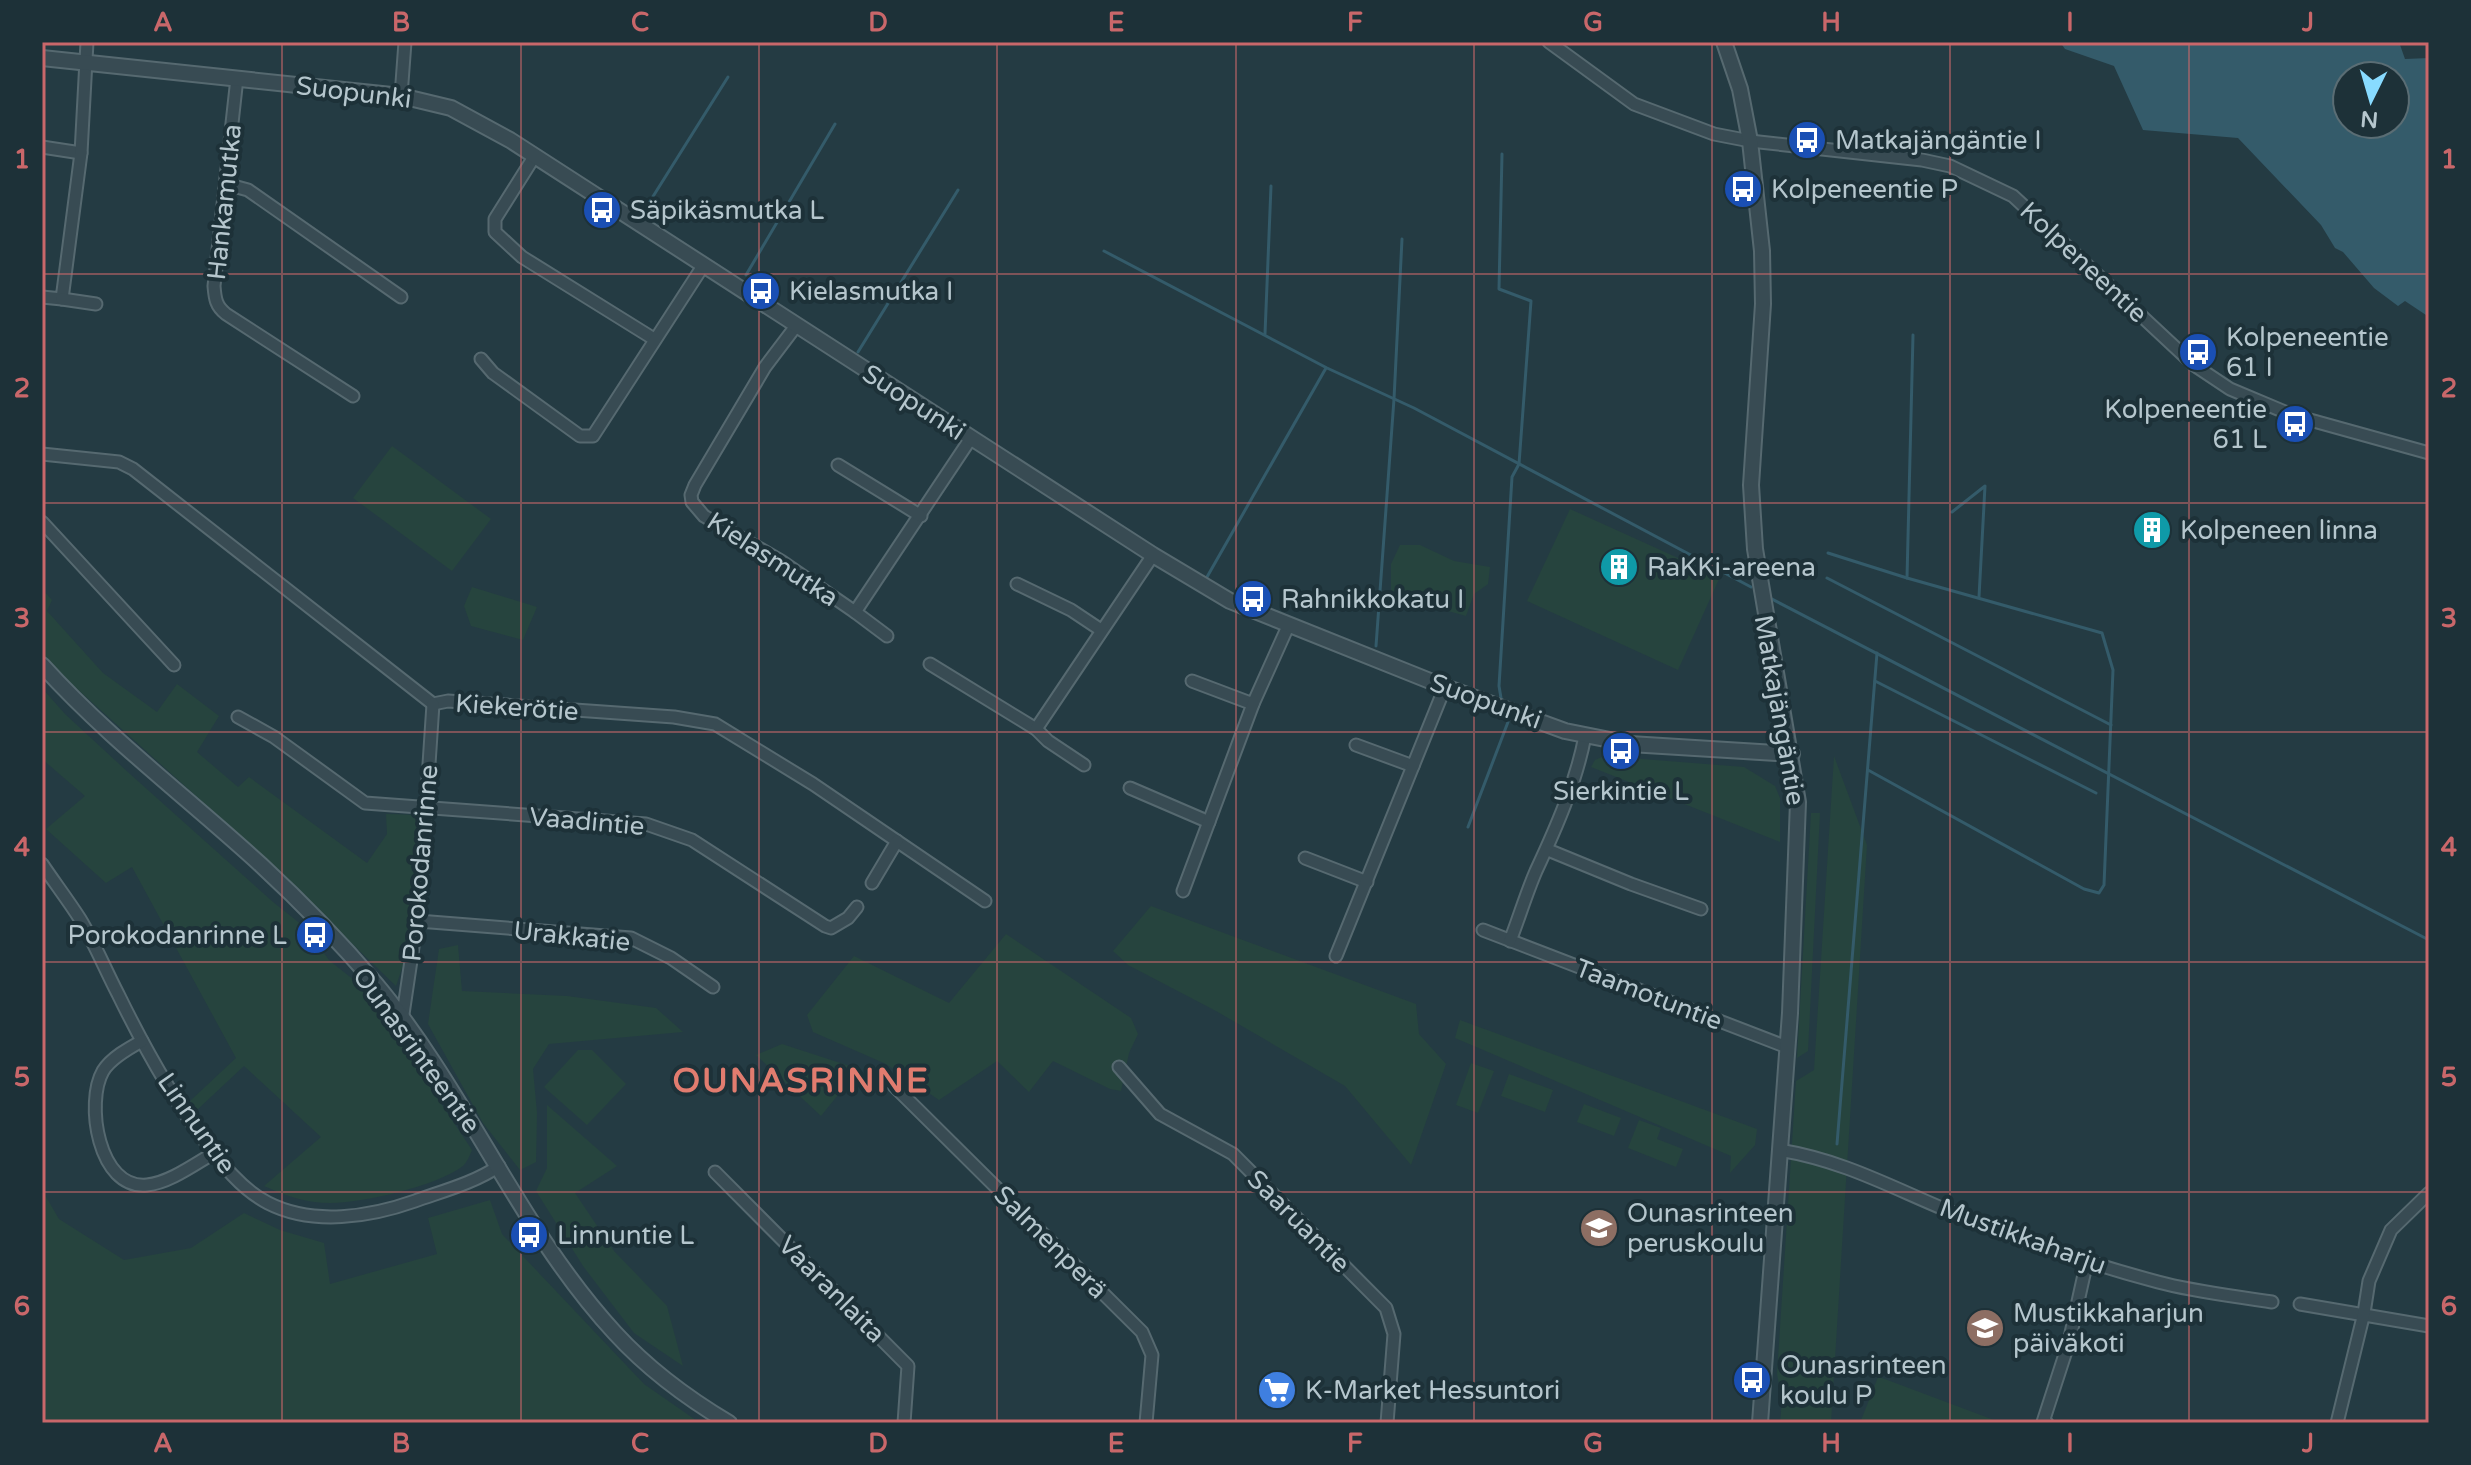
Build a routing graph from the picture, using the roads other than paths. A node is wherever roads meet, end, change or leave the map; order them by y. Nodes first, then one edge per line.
1 (87, 42) edge
2 (405, 42) edge
3 (1549, 42) edge
4 (1724, 42) edge
5 (42, 58) edge
6 (87, 63) junction
7 (237, 78) junction
8 (401, 96) junction
9 (1750, 141) junction
10 (42, 147) edge
11 (81, 153) junction
12 (534, 157) junction
13 (226, 184) junction
14 (703, 266) junction
15 (42, 297) edge
16 (401, 297) dead end
17 (62, 299) junction
18 (96, 304) dead end
19 (796, 326) junction
20 (654, 339) junction
21 (481, 359) dead end
22 (353, 396) dead end
23 (971, 438) junction
24 (2429, 453) edge
25 (42, 454) edge
26 (838, 465) dead end
27 (921, 516) junction
28 (42, 522) edge
29 (1153, 555) junction
30 (1017, 584) dead end
31 (855, 612) junction
32 (1289, 624) junction
33 (1101, 630) junction
34 (887, 636) dead end
35 (930, 664) dead end
36 (42, 665) edge
37 (174, 665) dead end
38 (1192, 681) dead end
39 (1445, 687) junction
40 (433, 704) junction
41 (1253, 704) junction
42 (238, 717) dead end
43 (1036, 729) junction
44 (1585, 736) junction
45 (1356, 745) dead end
46 (1792, 754) junction
47 (1084, 765) dead end
48 (1413, 766) junction
49 (1130, 788) dead end
50 (426, 808) junction
51 (1209, 822) junction
52 (897, 841) junction
53 (1548, 850) junction
54 (1305, 858) dead end
55 (42, 864) edge
56 (1367, 882) junction
57 (872, 883) dead end
58 (1183, 891) dead end
59 (985, 901) dead end
60 (857, 907) dead end
61 (1701, 909) dead end
62 (418, 921) junction
63 (1483, 930) dead end
64 (1510, 941) junction
65 (1336, 956) dead end
66 (713, 987) dead end
67 (402, 1021) junction
68 (142, 1041) junction
69 (1787, 1047) junction
70 (1119, 1067) dead end
71 (894, 1086) dead end
72 (1779, 1150) junction
73 (214, 1153) junction
74 (499, 1166) junction
75 (715, 1172) dead end
76 (2429, 1193) edge
77 (2087, 1261) junction
78 (2272, 1302) dead end
79 (2300, 1304) dead end
80 (2364, 1313) junction
81 (2429, 1326) edge
82 (729, 1423) edge
83 (904, 1423) edge
84 (1146, 1423) edge
85 (1387, 1423) edge
86 (1760, 1423) edge
87 (2047, 1423) edge
88 (2337, 1423) edge

1 - 6 street
2 - 8 street
3 - 9 street, Kolpeneentie
4 - 9 street, Matkajängäntie
5 - 6 street, Suopunki
6 - 7 street, Suopunki
6 - 11 street
7 - 8 street, Suopunki
7 - 13 street, Hankamutka
8 - 12 street, Suopunki
9 - 24 street, Kolpeneentie
9 - 46 street, Matkajängäntie
10 - 11 street
11 - 17 street
12 - 14 street, Suopunki
12 - 20 street
13 - 16 street
13 - 22 street, Hankamutka
14 - 19 street, Suopunki
14 - 20 street
15 - 17 street
17 - 18 street
19 - 23 street, Suopunki
19 - 31 street, Kielasmutka
20 - 21 street
23 - 27 street, Kielasmutka
23 - 29 street, Suopunki
25 - 40 street, Kiekerötie
26 - 27 street
27 - 31 street, Kielasmutka
28 - 37 street
29 - 32 street, Suopunki
29 - 33 street
30 - 33 street
31 - 34 street
32 - 39 street, Suopunki
32 - 41 street
33 - 43 street
35 - 43 street
36 - 67 street, Ounasrinteentie
38 - 41 street
39 - 44 street, Suopunki
39 - 48 street
40 - 50 street, Porokodanrinne
40 - 52 street, Kiekerötie
41 - 51 street
42 - 50 street
43 - 47 street
44 - 46 street, Suopunki
44 - 53 street
45 - 48 street
46 - 69 street, Matkajängäntie
48 - 56 street
49 - 51 street
50 - 60 street, Vaadintie
50 - 62 street, Porokodanrinne
51 - 58 street
52 - 57 street
52 - 59 street, Kiekerötie
53 - 61 street
53 - 64 street
54 - 56 street
55 - 68 street, Linnuntie
56 - 65 street
62 - 66 street, Urakkatie
62 - 67 street, Porokodanrinne
63 - 64 street, Taamotuntie
64 - 69 street, Taamotuntie
67 - 74 street, Ounasrinteentie
68 - 73 street, Linnuntie
68 - 73 street
69 - 72 street, Matkajängäntie
70 - 85 street, Saaruantie
71 - 84 street, Salmenperä
72 - 77 street, Mustikkaharju
72 - 86 street, Matkajängäntie
73 - 74 street, Linnuntie
74 - 82 street, Ounasrinteentie
75 - 83 street, Vaaranlaita
76 - 80 street
77 - 78 street, Mustikkaharju
77 - 87 street
79 - 80 street
80 - 81 street
80 - 88 street

